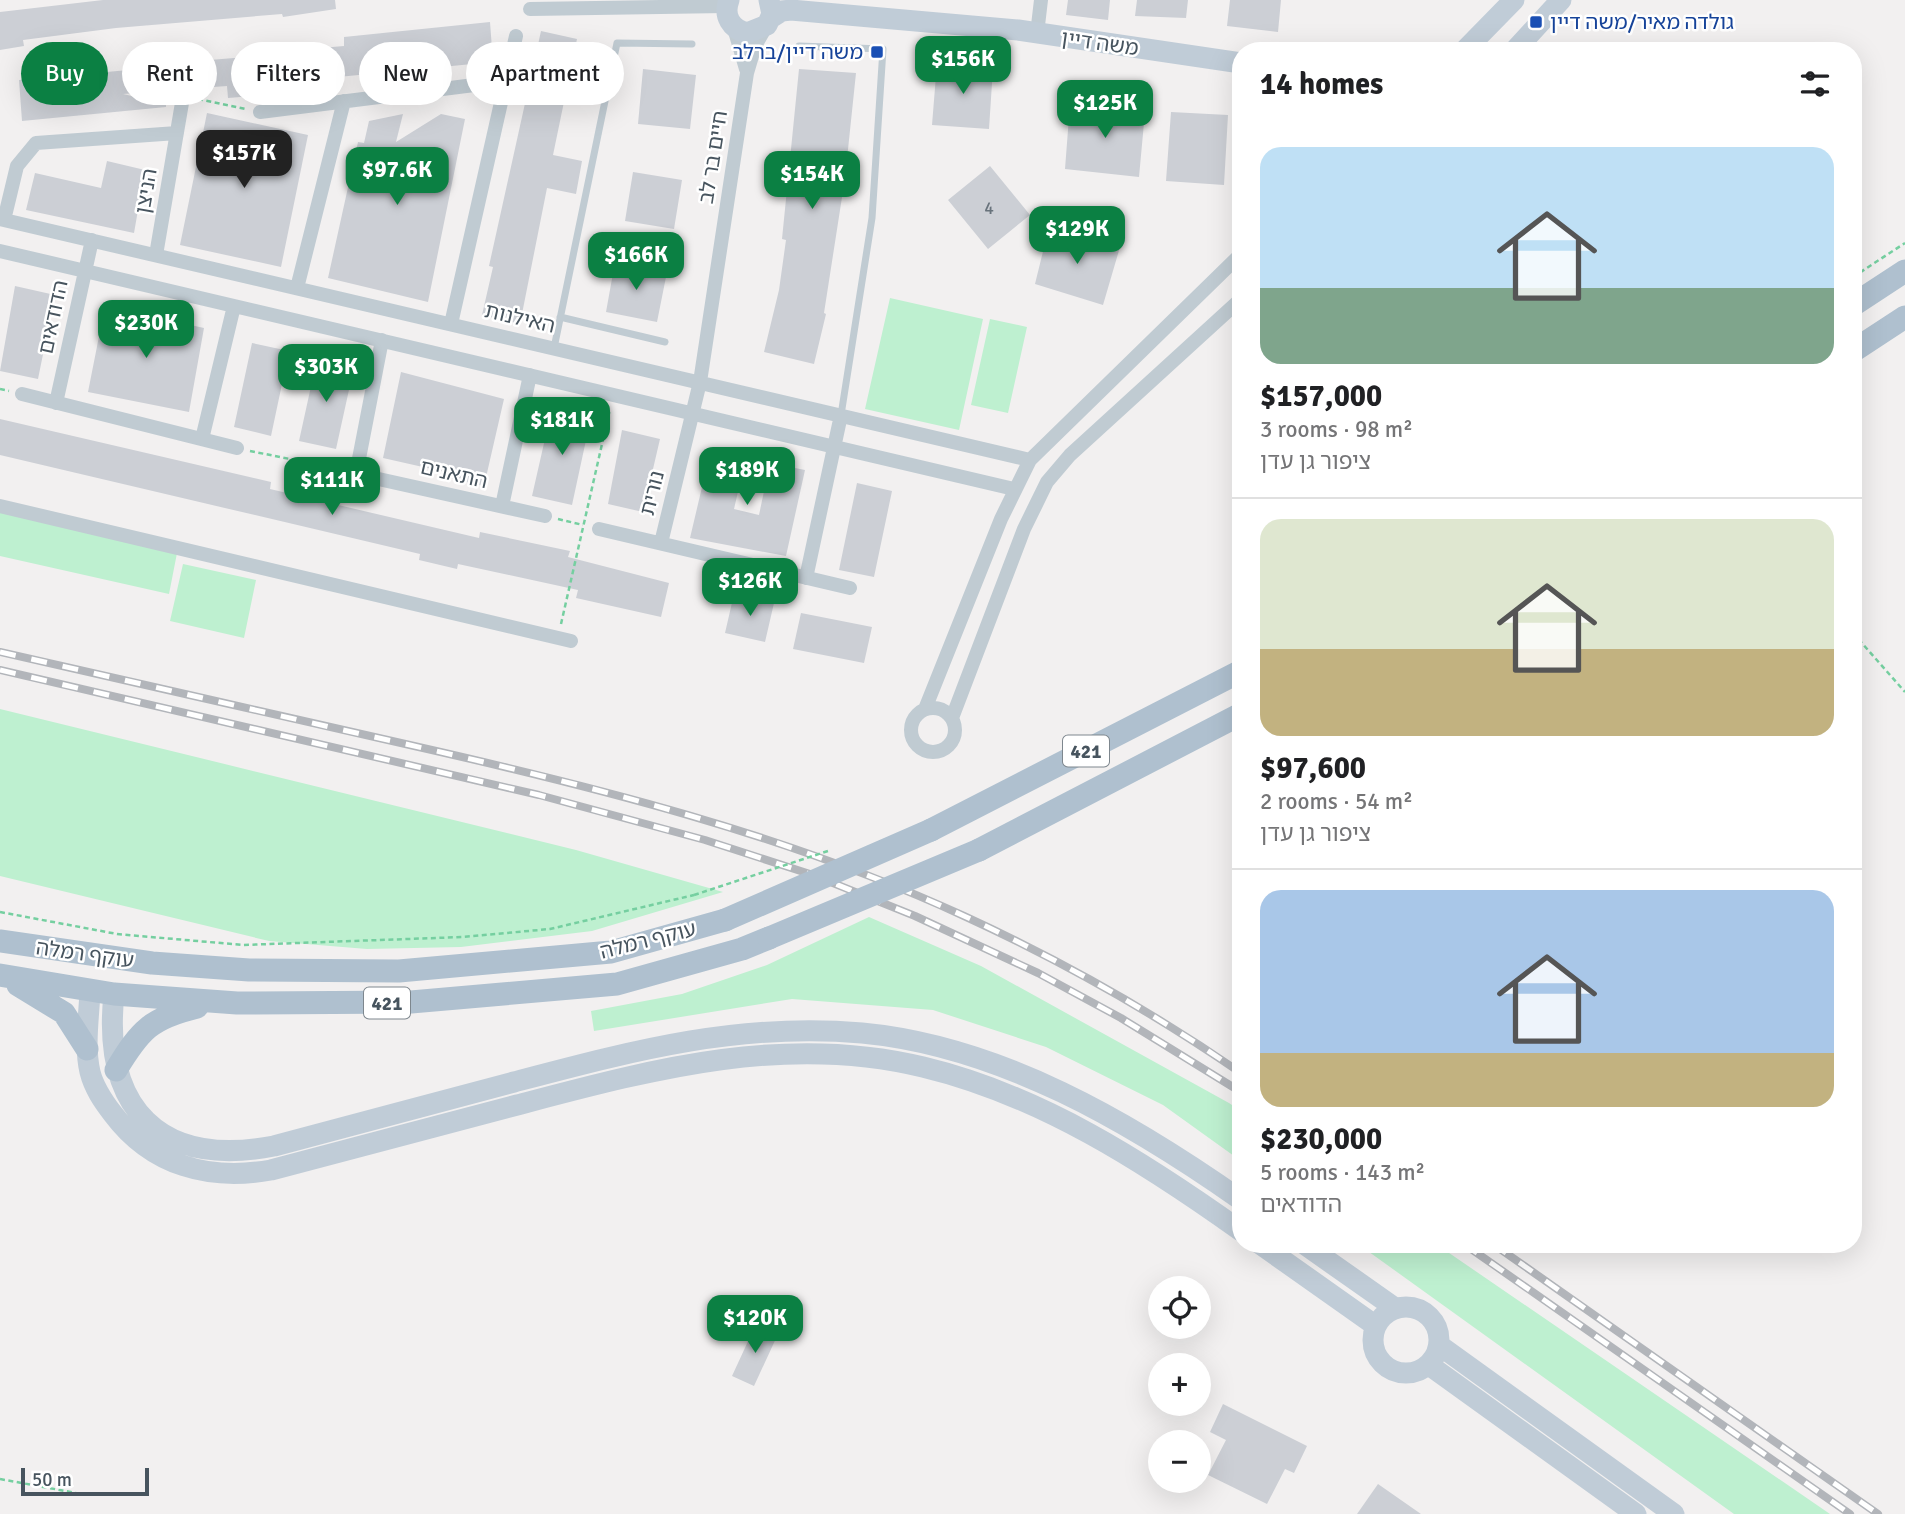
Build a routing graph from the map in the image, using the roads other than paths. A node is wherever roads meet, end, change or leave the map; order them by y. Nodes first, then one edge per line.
1 (1041, 0) edge
2 (1514, 0) edge
3 (1561, 0) edge
4 (728, 3) edge
5 (530, 9) dead end
6 (769, 11) edge
7 (734, 28) junction
8 (1037, 34) junction
9 (516, 36) dead end
10 (515, 42) edge
11 (1473, 42) edge
12 (1522, 42) edge
13 (692, 44) dead end
14 (799, 46) dead end
15 (1232, 62) edge
16 (747, 74) junction
17 (466, 86) edge
18 (345, 101) edge
19 (182, 105) edge
20 (310, 105) edge
21 (343, 105) edge
22 (501, 105) edge
23 (260, 111) road end
24 (177, 133) junction
25 (2, 220) edge
26 (92, 240) junction
27 (0, 251) edge
28 (156, 256) junction
29 (1232, 263) edge
30 (84, 271) junction
31 (1905, 271) edge
32 (297, 288) junction
33 (1862, 299) edge
34 (234, 306) junction
35 (1232, 307) edge
36 (560, 317) junction
37 (1905, 317) edge
38 (451, 324) junction
39 (382, 340) junction
40 (665, 342) dead end
41 (1862, 345) edge
42 (554, 348) junction
43 (530, 375) junction
44 (700, 382) junction
45 (22, 394) dead end
46 (56, 403) junction
47 (693, 413) junction
48 (841, 415) junction
49 (202, 439) junction
50 (836, 446) junction
51 (237, 448) road end
52 (1030, 460) junction
53 (320, 466) road end
54 (356, 474) junction
55 (1014, 488) junction
56 (0, 506) edge
57 (502, 506) junction
58 (545, 516) road end
59 (599, 528) road end
60 (661, 543) junction
61 (806, 578) junction
62 (850, 588) dead end
63 (564, 639) road end
64 (1232, 676) edge
65 (925, 709) junction
66 (952, 719) junction
67 (1232, 719) edge
68 (0, 940) edge
69 (0, 975) edge
70 (90, 991) junction
71 (114, 994) junction
72 (220, 1002) junction
73 (87, 1049) junction
74 (116, 1070) junction
75 (1232, 1194) edge
76 (1232, 1225) edge
77 (1273, 1253) edge
78 (1317, 1253) edge
79 (1395, 1308) junction
80 (1376, 1326) junction
81 (1439, 1345) junction
82 (1429, 1365) junction
83 (1636, 1514) edge
84 (1674, 1514) edge

1 - 8 street
2 - 11 main road
3 - 12 main road
4 - 5 street
4 - 7 main road
6 - 7 main road, משה דיין
6 - 8 main road, משה דיין
6 - 16 street, חיים בר לב
7 - 16 street, חיים בר לב
8 - 15 main road, משה דיין
9 - 10 street
13 - 36 lane
14 - 48 lane
16 - 44 street, חיים בר לב
17 - 18 street
19 - 24 street, הניצן
20 - 23 street
21 - 32 street
22 - 38 street
24 - 25 street, הניצן
24 - 28 street, הניצן
25 - 26 street, האילנות
26 - 28 street, האילנות
26 - 30 street, הדודאים
27 - 30 street
28 - 32 street, האילנות
29 - 52 street
30 - 34 street
30 - 46 street, הדודאים
31 - 33 main road
32 - 38 street, האילנות
34 - 39 street
34 - 49 street
35 - 66 street
36 - 40 lane
36 - 42 lane
37 - 41 main road
38 - 42 street, האילנות
39 - 43 street
39 - 54 street
42 - 44 street, האילנות
43 - 47 street
43 - 57 street, התאנים
44 - 47 street, חיים בר לב
44 - 48 street, האילנות
45 - 46 street
46 - 49 street
47 - 50 street
47 - 60 street, נורית
48 - 50 street
48 - 52 street, האילנות
49 - 51 street
50 - 55 street
50 - 61 street
52 - 55 street
53 - 54 street, התאנים
54 - 57 street, התאנים
55 - 65 street
56 - 63 street
57 - 58 street, התאנים
59 - 60 street, נורית
60 - 61 street, נורית
61 - 62 street, נורית
64 - 68 main road, עוקף רמלה / 421, bridge
65 - 66 street
65 - 66 street
67 - 72 main road, עוקף רמלה / 421, bridge
69 - 70 main road, עוקף רמלה / 421
69 - 73 main road
70 - 71 main road, עוקף רמלה / 421
70 - 73 main road
71 - 72 main road, עוקף רמלה / 421
71 - 74 main road
72 - 74 main road
73 - 76 main road
74 - 75 main road
77 - 80 main road
78 - 79 main road
79 - 80 main road
79 - 81 main road
80 - 82 main road
81 - 82 main road
81 - 84 main road
82 - 83 main road

